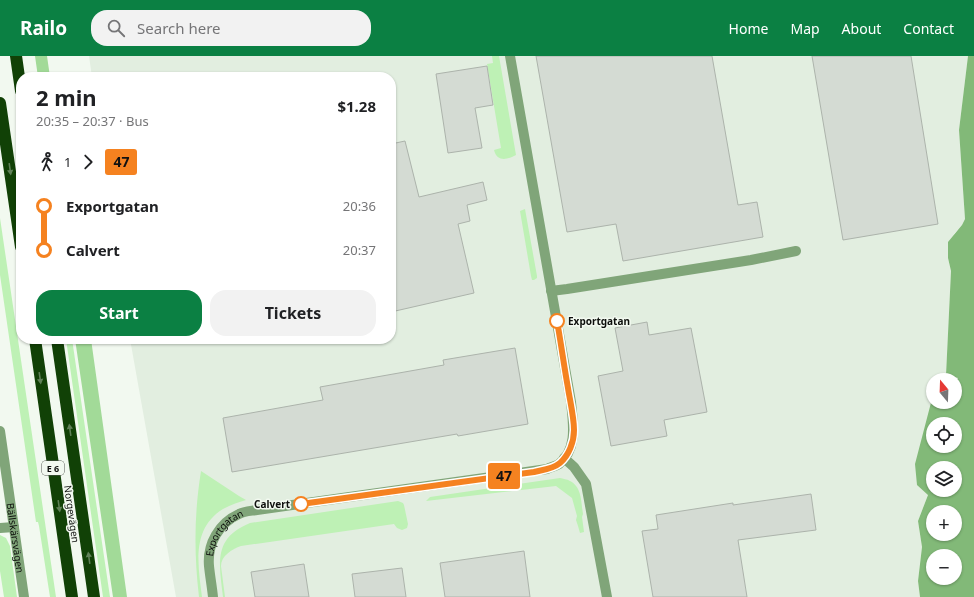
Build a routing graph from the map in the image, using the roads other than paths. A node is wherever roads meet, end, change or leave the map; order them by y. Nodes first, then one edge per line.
1 (16, 56) edge
2 (510, 56) edge
3 (18, 72) edge
4 (0, 103) edge
5 (16, 212) edge
6 (796, 251) dead end
7 (551, 291) junction
8 (35, 344) edge
9 (58, 344) edge
10 (0, 430) edge
11 (564, 458) junction
12 (14, 526) junction
13 (0, 528) edge
14 (24, 597) edge
15 (72, 597) edge
16 (94, 597) edge
17 (213, 597) edge
18 (607, 597) edge

1 - 3 highway
2 - 7 street
4 -> 5 highway
6 - 7 street
7 - 11 street
8 -> 15 highway, Norgevägen / E 6
16 -> 9 highway, Norgevägen / E 6
10 - 12 street, Bällskärsvägen
11 - 17 street, Exportgatan
11 - 18 street
12 - 13 street
12 - 14 street, Bällskärsvägen

